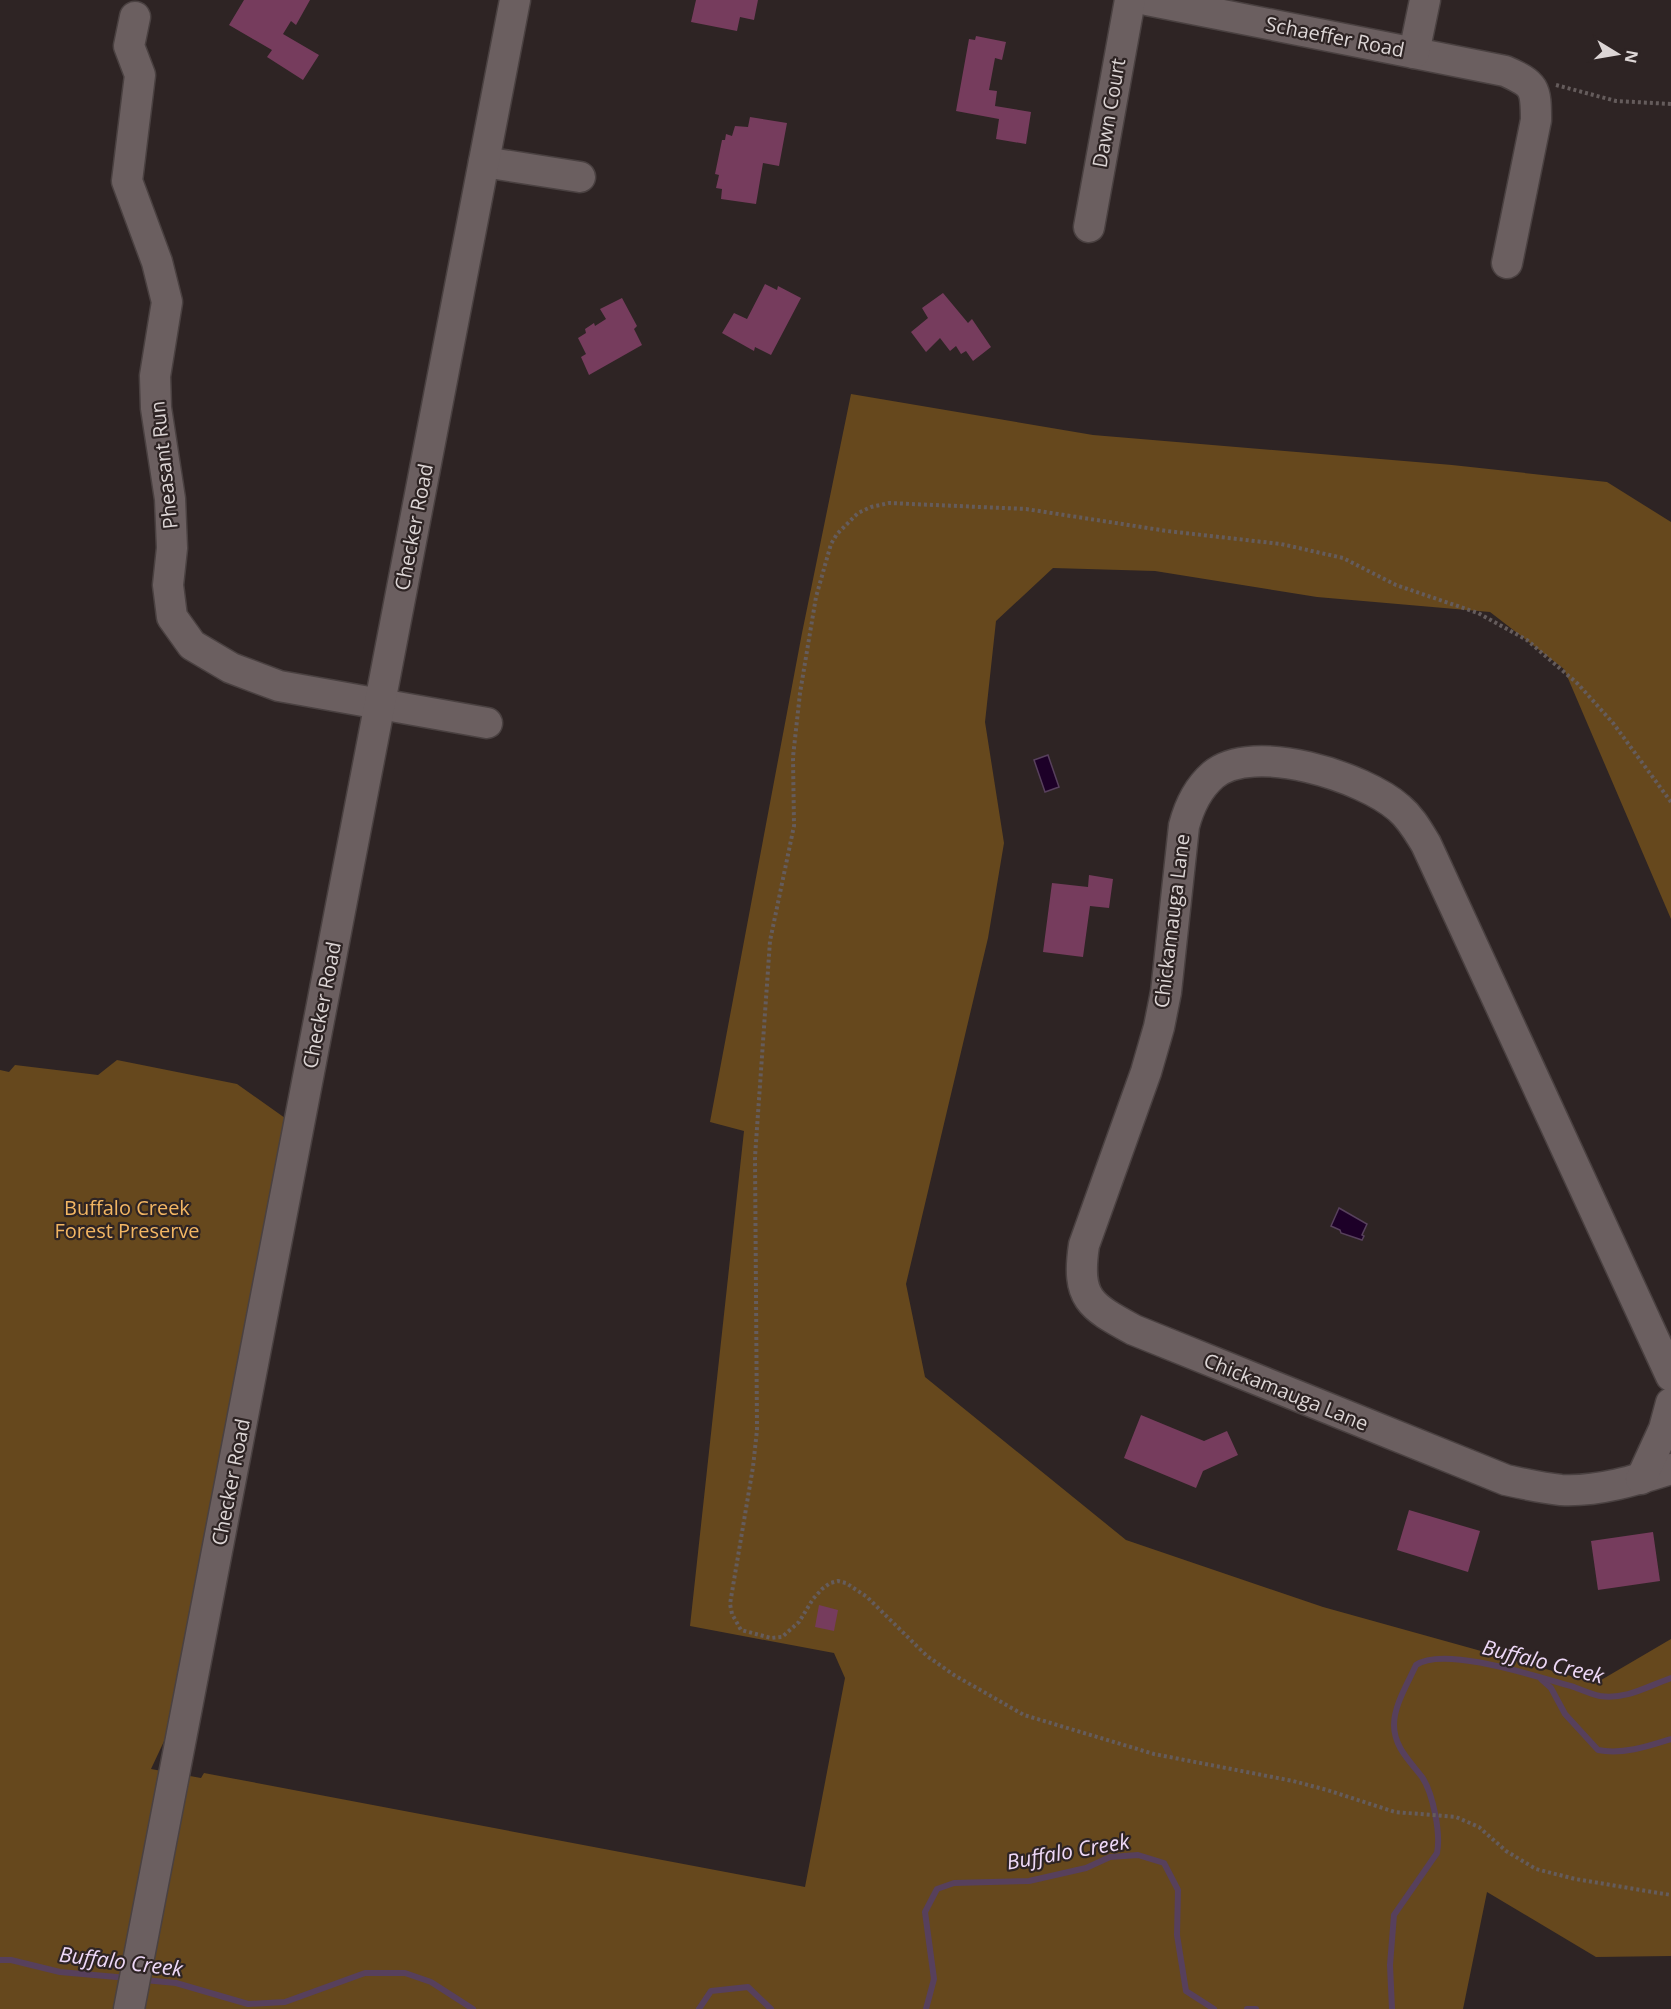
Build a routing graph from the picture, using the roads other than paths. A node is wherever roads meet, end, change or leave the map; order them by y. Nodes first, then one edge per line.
1 (515, 0) edge
2 (1130, 0) edge
3 (1147, 0) edge
4 (1425, 0) edge
5 (135, 17) dead end
6 (1414, 53) junction
7 (484, 162) junction
8 (580, 177) dead end
9 (1089, 226) dead end
10 (1507, 263) dead end
11 (380, 704) junction
12 (487, 723) dead end
13 (1671, 1376) edge
14 (1671, 1403) edge
15 (1671, 1469) edge
16 (1641, 1479) junction
17 (129, 2009) edge

1 - 7 street, Checker Road
2 - 9 street, Dawn Court
3 - 6 street, Schaeffer Road
4 - 6 street
5 - 11 street, Pheasant Run
6 - 10 street, Schaeffer Road
7 - 8 street
7 - 11 street, Checker Road
11 - 12 street, Pheasant Run
11 - 17 street, Checker Road
13 - 16 street, Chickamauga Lane
14 - 16 street
15 - 16 street, Chickamauga Lane

